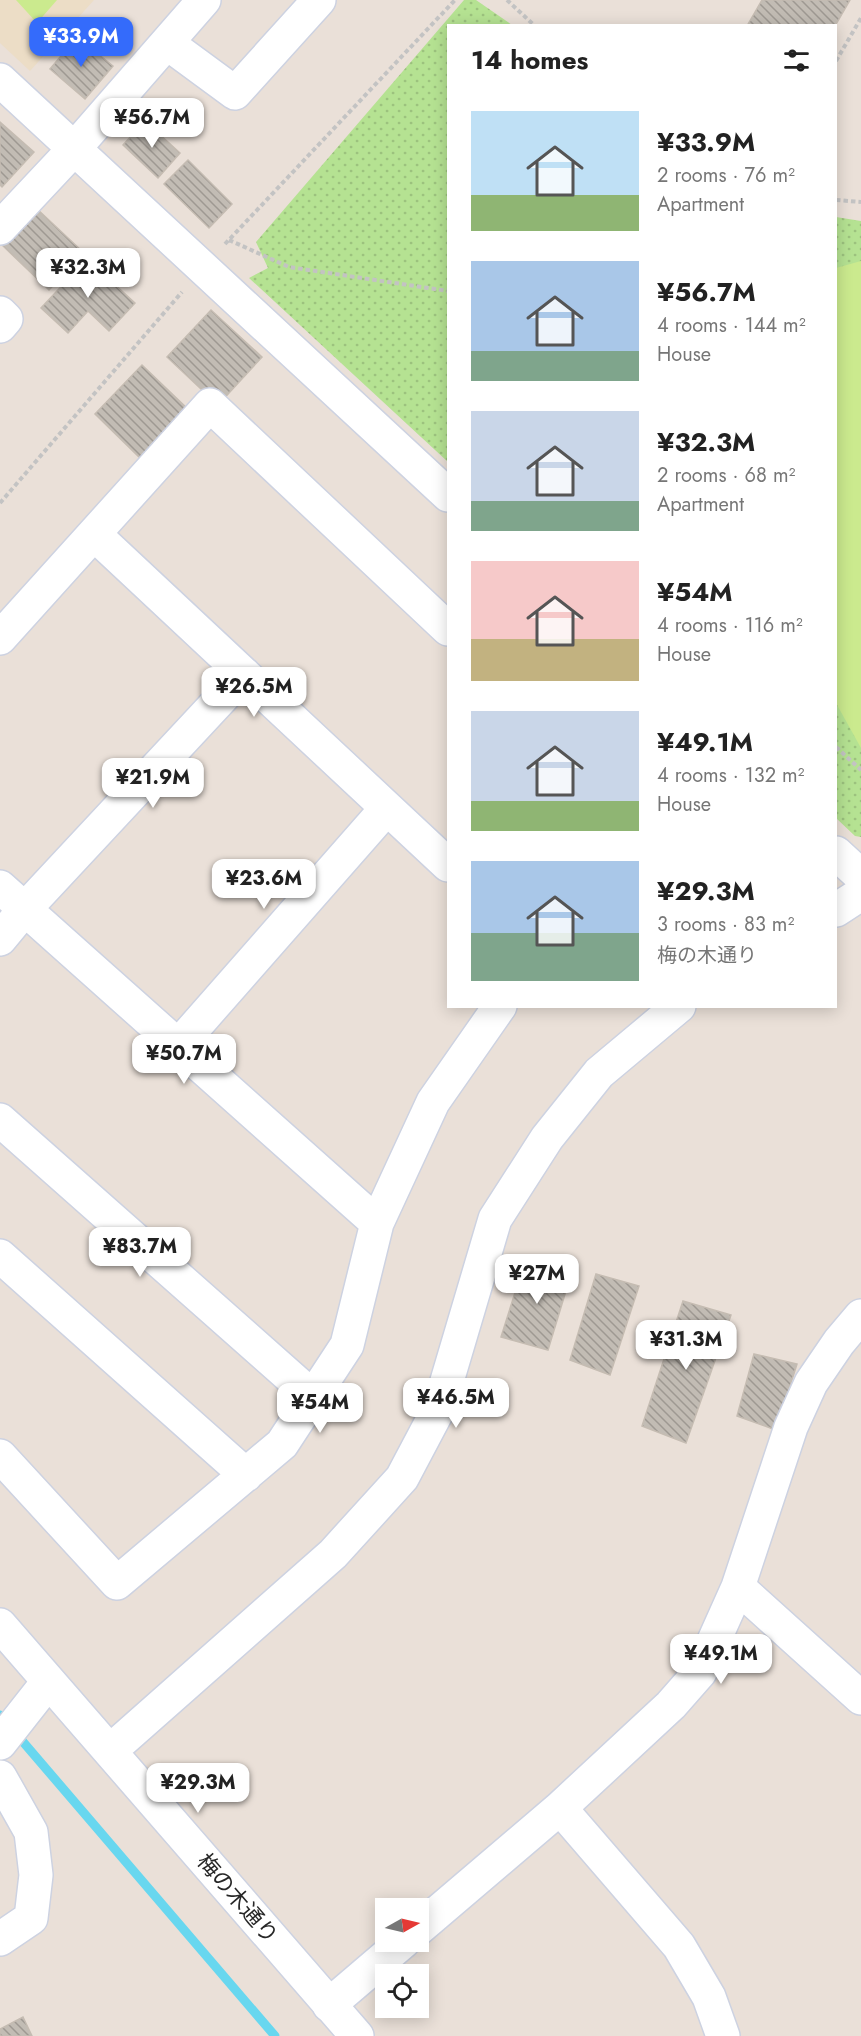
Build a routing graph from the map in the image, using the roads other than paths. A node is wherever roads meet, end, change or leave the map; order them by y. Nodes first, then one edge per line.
1 (204, 0) edge
2 (319, 0) edge
3 (167, 43) junction
4 (0, 80) edge
5 (74, 148) junction
6 (0, 228) edge
7 (0, 313) edge
8 (0, 326) edge
9 (447, 494) edge
10 (94, 534) junction
11 (447, 628) edge
12 (0, 638) edge
13 (244, 674) junction
14 (387, 808) junction
15 (837, 854) edge
16 (447, 864) edge
17 (861, 876) edge
18 (0, 887) edge
19 (861, 894) edge
20 (837, 909) edge
21 (24, 910) junction
22 (0, 939) edge
23 (499, 1008) edge
24 (676, 1008) edge
25 (178, 1046) junction
26 (0, 1120) edge
27 (377, 1223) junction
28 (0, 1256) edge
29 (861, 1316) edge
30 (313, 1397) junction
31 (0, 1456) edge
32 (246, 1475) junction
33 (738, 1587) junction
34 (0, 1625) edge
35 (48, 1682) junction
36 (861, 1698) edge
37 (6, 1734) edge
38 (110, 1751) junction
39 (0, 1777) edge
40 (560, 1808) junction
41 (429, 1920) edge
42 (0, 1939) edge
43 (391, 1952) edge
44 (329, 2005) junction
45 (357, 2036) edge
46 (723, 2036) edge

1 - 3 street
2 - 3 street
3 - 5 street
4 - 5 street
5 - 6 street
5 - 9 street
7 - 8 street
10 - 11 street
10 - 12 street
10 - 13 street
13 - 14 street
13 - 21 street
14 - 16 street
14 - 25 street
15 - 17 street
18 - 21 street
19 - 20 street
21 - 22 street
21 - 25 street
23 - 27 street
24 - 38 street
25 - 27 street
26 - 30 street
27 - 30 street
28 - 32 street
29 - 33 street
30 - 32 street
31 - 32 street
33 - 36 street
33 - 40 street
34 - 35 street, 梅の木通り
35 - 37 street
35 - 38 street, 梅の木通り
38 - 44 street, 梅の木通り
39 - 42 street
40 - 41 street
40 - 46 street
43 - 44 street
44 - 45 street, 梅の木通り

